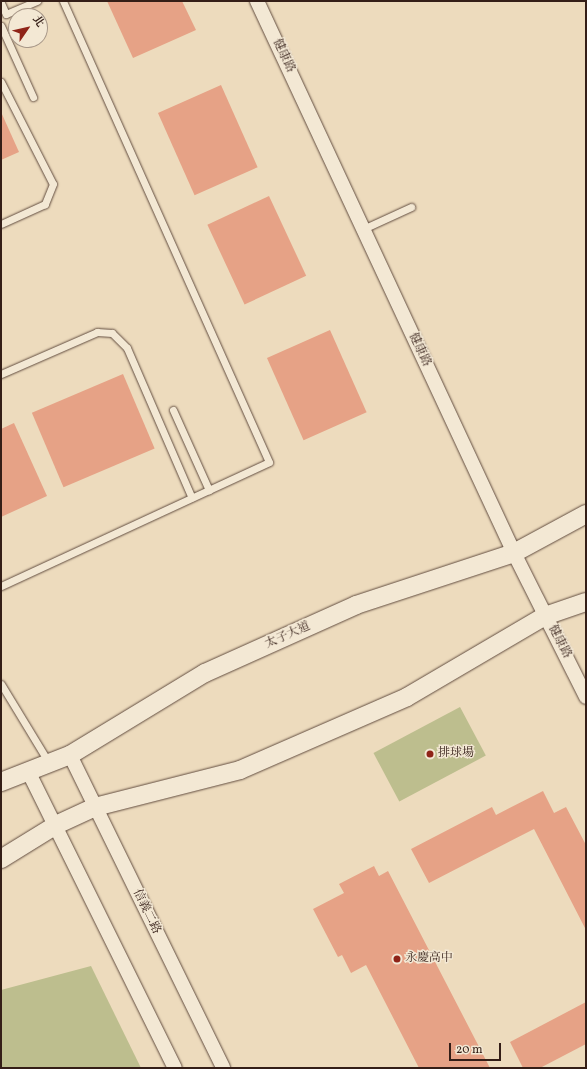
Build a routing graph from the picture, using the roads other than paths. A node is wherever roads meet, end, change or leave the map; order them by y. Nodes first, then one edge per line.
1 (38, 1) edge
2 (63, 1) edge
3 (257, 1) edge
4 (1, 3) edge
5 (6, 14) junction
6 (1, 20) edge
7 (1, 26) edge
8 (1, 82) edge
9 (33, 97) dead end
10 (411, 208) dead end
11 (1, 224) edge
12 (363, 229) junction
13 (1, 374) edge
14 (173, 410) dead end
15 (209, 490) junction
16 (192, 498) junction
17 (586, 514) edge
18 (514, 553) junction
19 (1, 586) edge
20 (586, 602) edge
21 (545, 616) junction
22 (1, 684) edge
23 (586, 697) edge
24 (70, 756) junction
25 (50, 764) junction
26 (29, 773) junction
27 (1, 782) edge
28 (95, 807) junction
29 (56, 825) junction
30 (1, 859) edge
31 (176, 1068) edge
32 (223, 1068) edge

1 - 5 lane
2 - 15 lane
3 - 12 street, 健康路
4 - 5 lane
5 - 6 lane
7 - 9 lane
8 - 11 lane
10 - 12 lane
12 - 18 street, 健康路
13 - 16 lane
14 - 15 lane
15 - 16 lane
16 - 19 lane
17 - 18 street, 太子大道
18 - 21 street, 健康路
18 - 24 street, 太子大道
20 - 21 street
21 - 23 street, 健康路
21 - 28 street
22 - 25 lane
24 - 25 street, 太子大道
24 - 28 street, 信義二路
25 - 26 street, 太子大道
26 - 27 street, 太子大道
26 - 29 street
28 - 29 street
28 - 32 street, 信義二路
29 - 30 street
29 - 31 street

